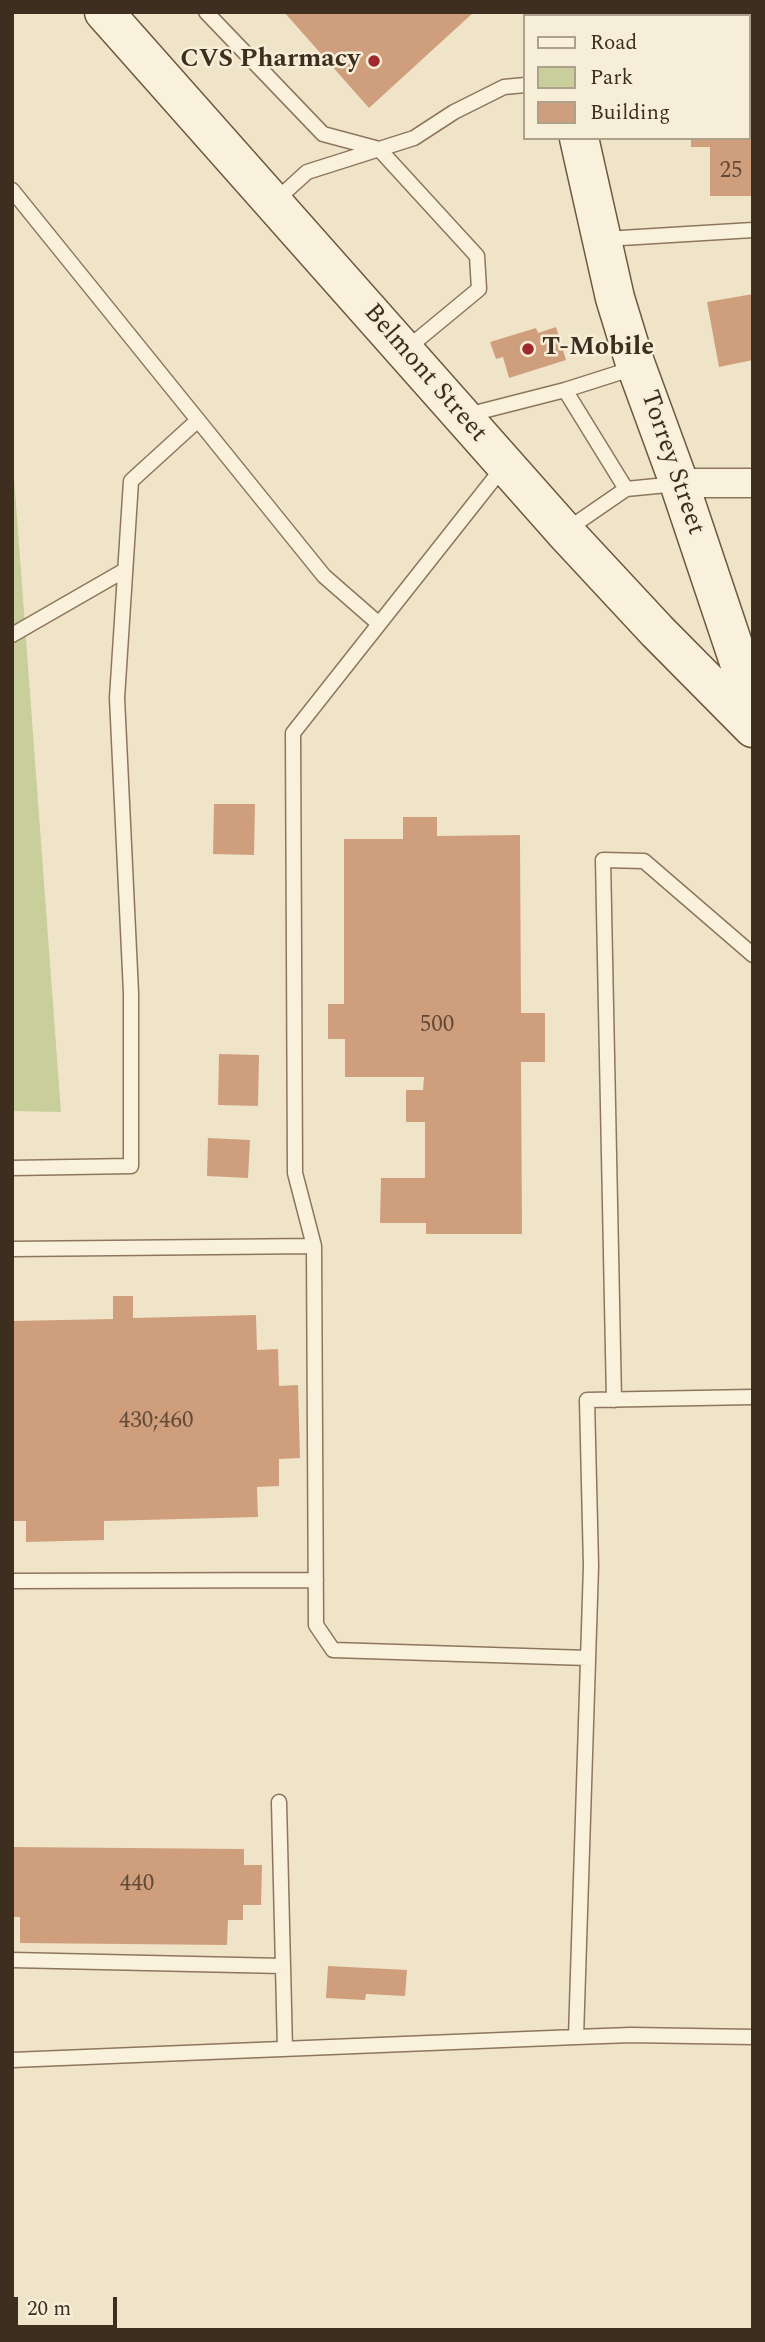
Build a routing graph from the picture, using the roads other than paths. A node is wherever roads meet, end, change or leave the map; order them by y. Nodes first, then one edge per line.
1 (104, 12) edge
2 (206, 12) edge
3 (704, 12) edge
4 (660, 14) edge
5 (524, 85) edge
6 (579, 140) edge
7 (379, 149) junction
8 (12, 190) edge
9 (274, 202) junction
10 (753, 230) edge
11 (600, 239) junction
12 (404, 352) junction
13 (637, 366) junction
14 (565, 390) junction
15 (461, 417) junction
16 (198, 420) junction
17 (504, 466) junction
18 (679, 483) junction
19 (753, 483) edge
20 (625, 489) junction
21 (564, 531) junction
22 (125, 570) junction
23 (379, 624) junction
24 (12, 635) edge
25 (753, 704) edge
26 (753, 728) edge
27 (753, 955) edge
28 (12, 1168) edge
29 (314, 1245) junction
30 (12, 1249) edge
31 (753, 1397) edge
32 (614, 1400) junction
33 (316, 1580) junction
34 (12, 1581) edge
35 (588, 1658) junction
36 (279, 1802) dead end
37 (12, 1960) edge
38 (283, 1966) junction
39 (753, 2037) edge
40 (576, 2038) junction
41 (285, 2049) junction
42 (12, 2060) edge

1 - 9 main road, Belmont Street
2 - 7 lane
3 - 4 street
5 - 7 lane
6 - 11 main road, Torrey Street
7 - 9 lane
7 - 12 lane
8 - 16 lane
9 - 12 main road, Belmont Street
10 - 11 lane
11 - 13 main road, Torrey Street
12 - 15 main road, Belmont Street
13 - 14 lane
13 - 18 main road, Torrey Street
14 - 15 lane
14 - 20 lane
15 - 17 main road, Belmont Street
16 - 22 lane
16 - 23 lane
17 - 21 main road, Belmont Street
17 - 23 lane
18 - 19 street
18 - 20 lane
18 - 25 main road, Torrey Street
20 - 21 lane
21 - 26 main road, Belmont Street
22 - 24 lane
22 - 28 lane
23 - 29 lane
27 - 32 lane
29 - 30 lane
29 - 33 lane
31 - 32 lane
32 - 35 lane
33 - 34 lane
33 - 35 lane
35 - 40 lane
36 - 38 lane
37 - 38 lane
38 - 41 lane
39 - 40 lane
40 - 41 lane
41 - 42 lane

